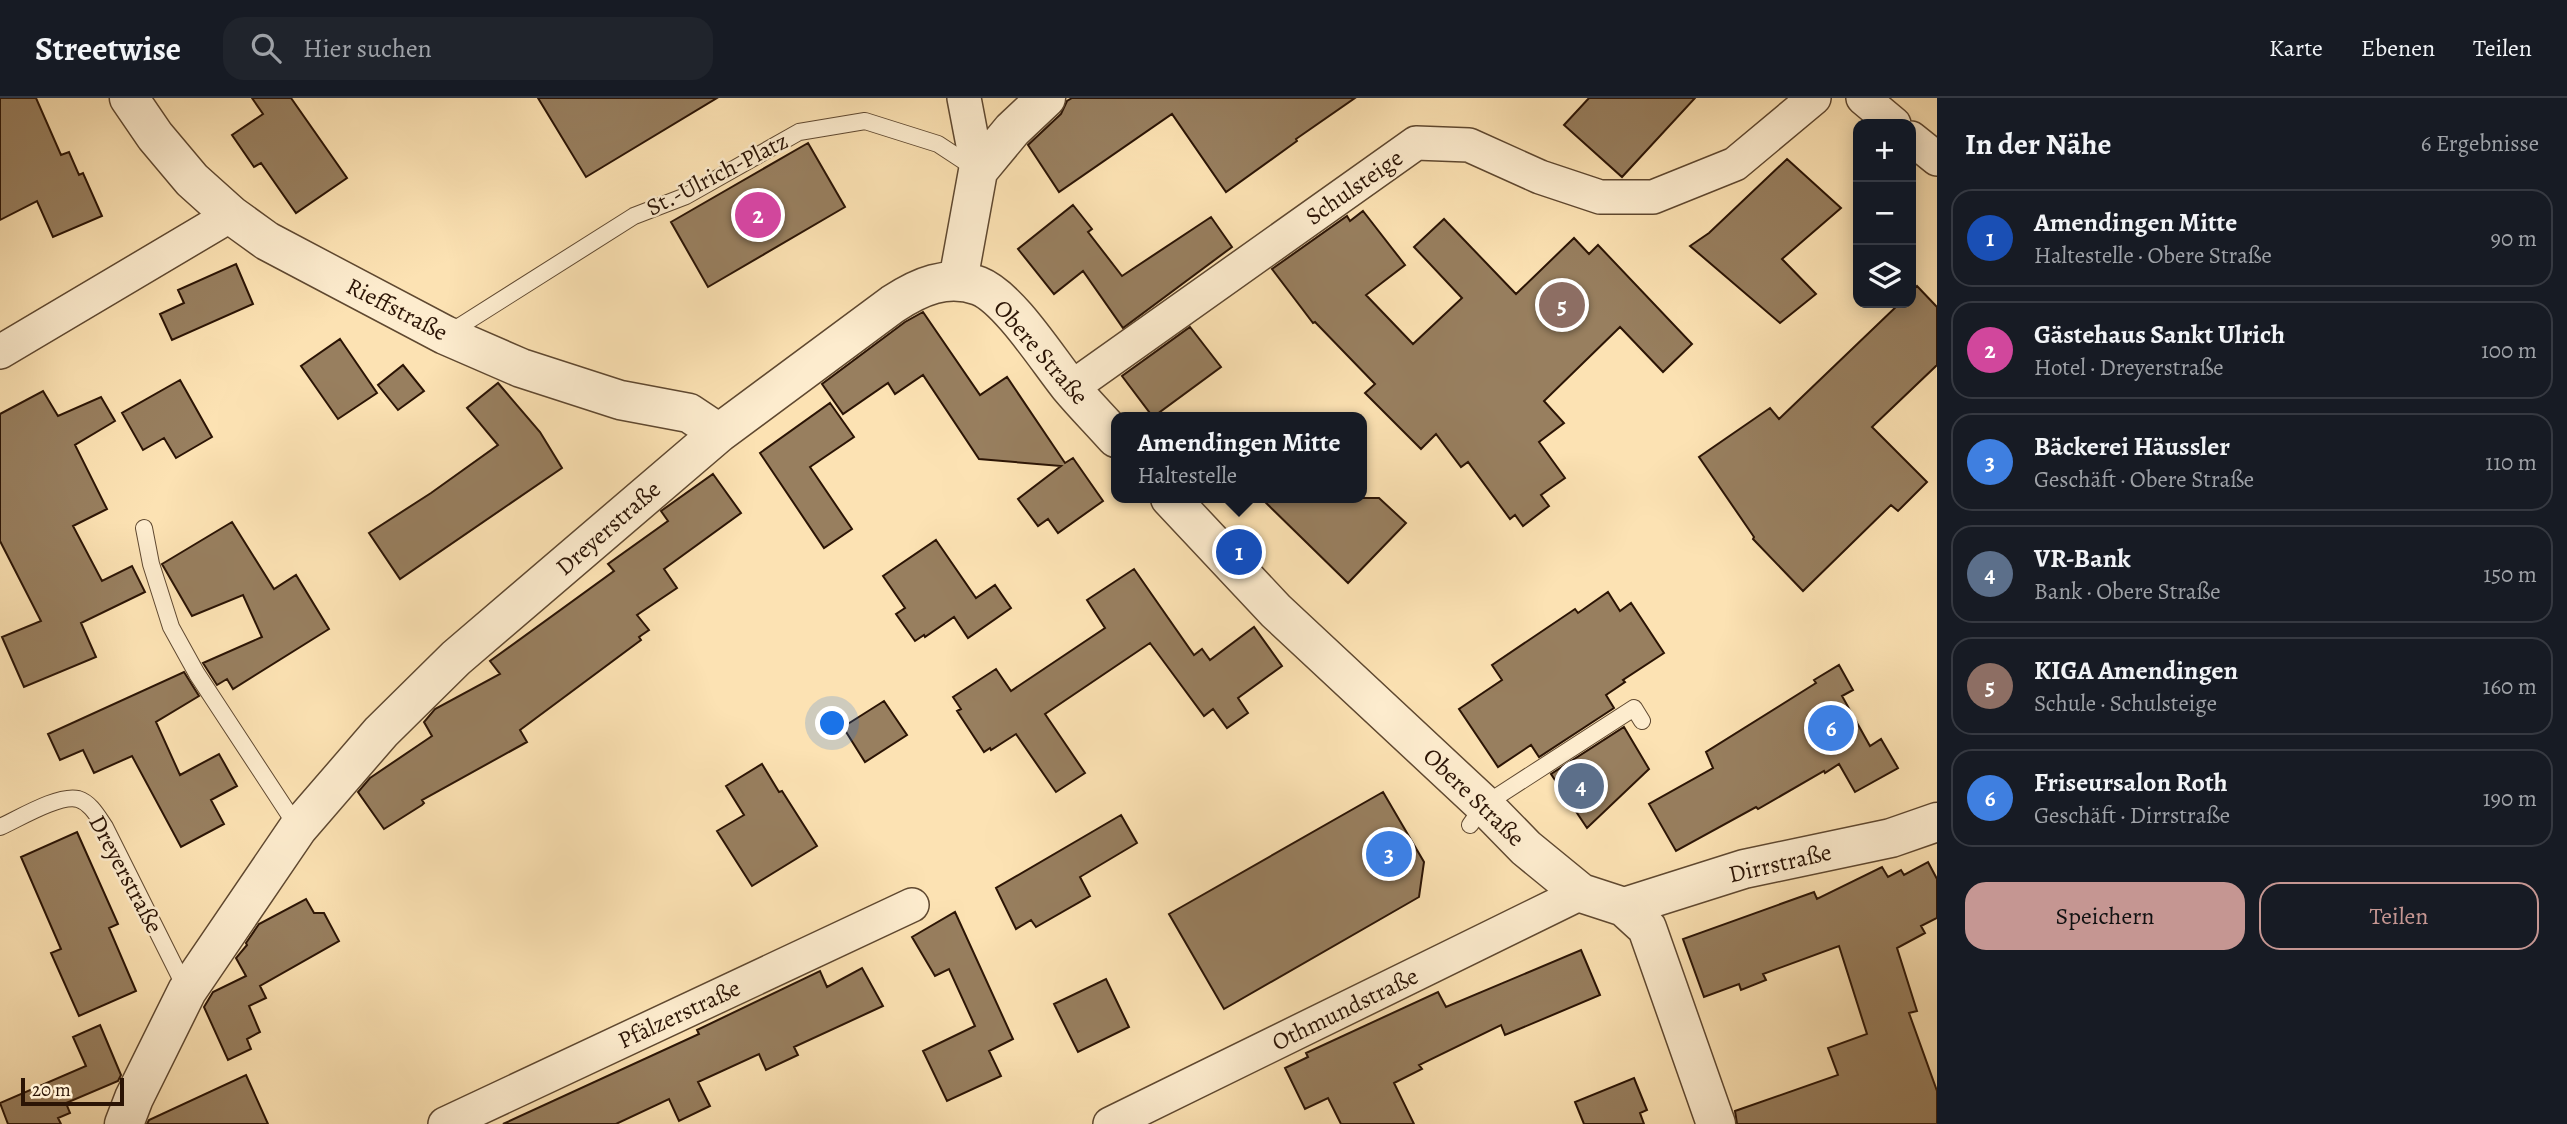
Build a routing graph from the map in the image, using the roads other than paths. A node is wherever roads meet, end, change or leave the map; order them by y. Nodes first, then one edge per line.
1 (129, 98) edge
2 (964, 98) edge
3 (1046, 98) edge
4 (1814, 98) edge
5 (1863, 98) edge
6 (1919, 138) edge
7 (978, 171) junction
8 (231, 215) junction
9 (958, 281) junction
10 (446, 335) junction
11 (0, 352) edge
12 (1070, 388) junction
13 (719, 433) junction
14 (1111, 433) edge
15 (1175, 503) edge
16 (145, 528) dead end
17 (1642, 721) dead end
18 (1477, 816) junction
19 (1937, 822) edge
20 (0, 827) edge
21 (298, 828) junction
22 (1581, 893) junction
23 (912, 905) dead end
24 (1624, 908) junction
25 (187, 991) junction
26 (124, 1124) edge
27 (445, 1124) edge
28 (1110, 1124) edge
29 (1716, 1124) edge

1 - 8 street, Rieffstraße
2 - 7 street
3 - 7 street
4 - 12 street, Schulsteige
5 - 6 street
7 - 9 street
7 - 10 lane, St.-Ulrich-Platz
8 - 10 street, Rieffstraße
8 - 11 street
9 - 12 street, Obere Straße
9 - 13 street, Dreyerstraße
10 - 13 street, Rieffstraße
12 - 14 street, Obere Straße
13 - 21 street, Dreyerstraße
15 - 18 street, Obere Straße
16 - 21 lane
17 - 18 lane
18 - 22 street, Obere Straße
19 - 24 street, Dirrstraße
20 - 25 lane, Dreyerstraße
21 - 25 street, Dreyerstraße
22 - 24 street, Obere Straße
22 - 28 street, Othmundstraße
23 - 27 street, Pfälzerstraße
24 - 29 street, Obere Straße
25 - 26 street, Dreyerstraße

